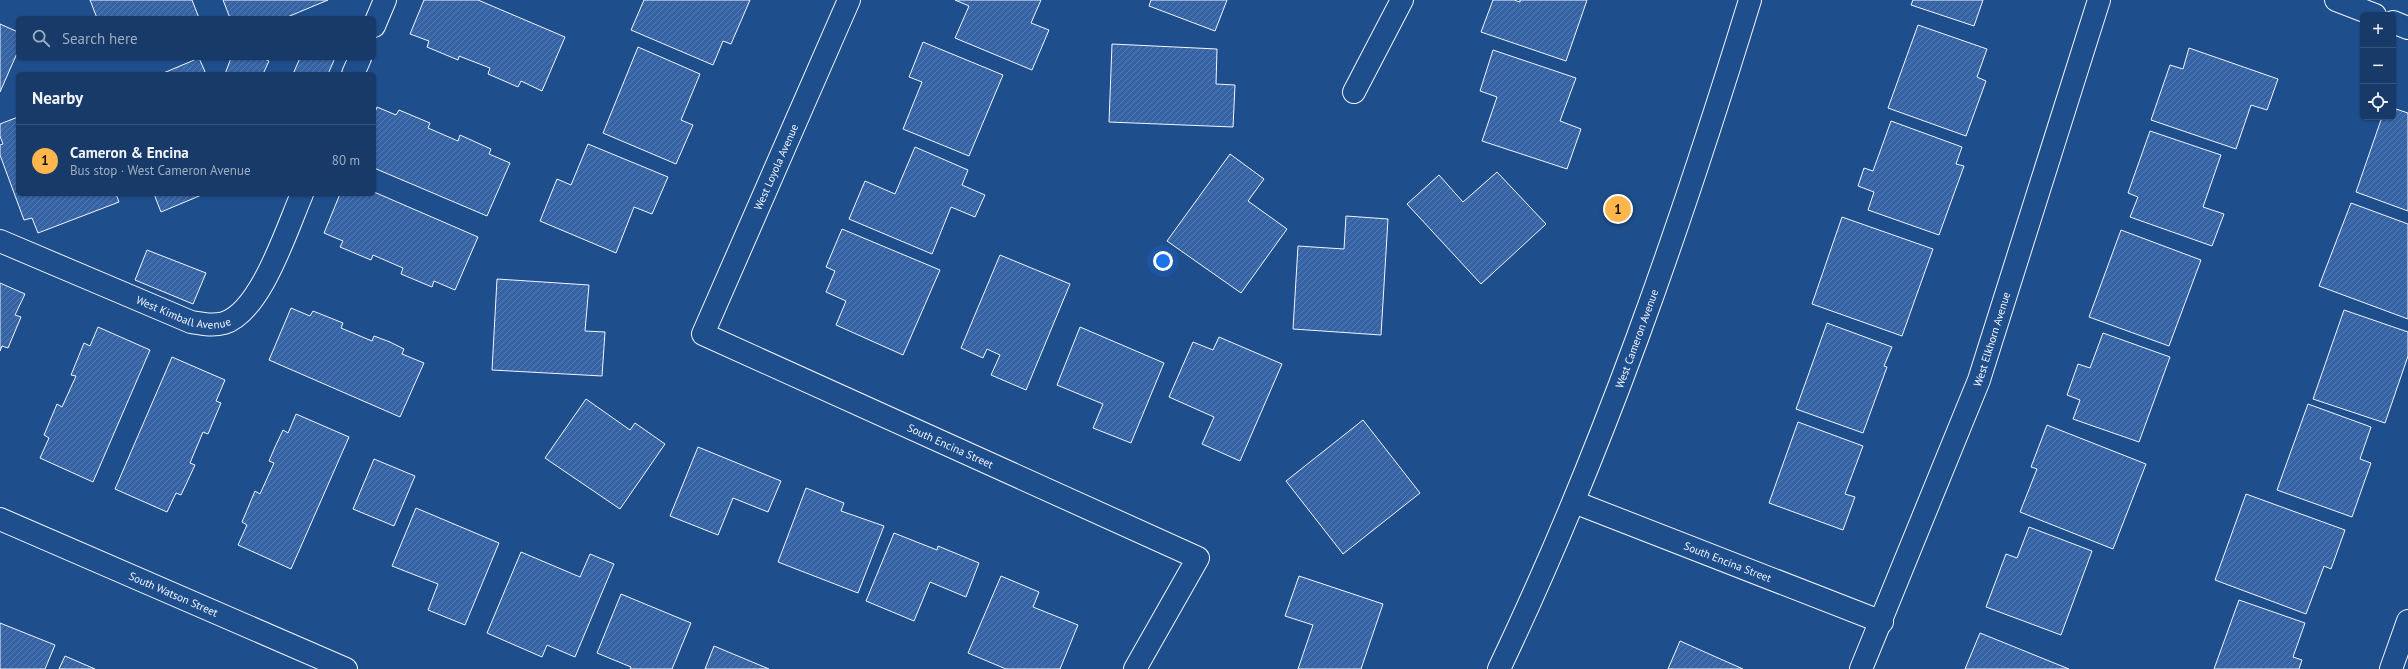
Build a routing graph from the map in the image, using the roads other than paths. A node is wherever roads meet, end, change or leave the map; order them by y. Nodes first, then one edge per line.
1 (385, 0) edge
2 (849, 0) edge
3 (1402, 0) edge
4 (1750, 0) edge
5 (2099, 0) edge
6 (2336, 0) edge
7 (2367, 12) edge
8 (376, 21) edge
9 (2396, 23) edge
10 (2408, 28) edge
11 (359, 60) edge
12 (354, 72) edge
13 (1354, 92) dead end
14 (301, 196) edge
15 (0, 241) edge
16 (703, 334) joint
17 (1574, 502) junction
18 (0, 519) edge
19 (2408, 621) edge
20 (1882, 622) junction
21 (346, 669) edge
22 (1135, 669) edge
23 (1499, 669) edge
24 (1861, 669) edge
25 (2391, 669) edge

1 - 8 street
2 - 16 street, West Loyola Avenue
3 - 13 street
4 - 17 street, West Cameron Avenue
5 - 20 street, West Elkhorn Avenue
6 - 7 street
9 - 10 street
11 - 12 street
14 - 15 street, West Kimball Avenue
16 - 22 street, South Encina Street
17 - 20 street, South Encina Street
17 - 23 street, West Cameron Avenue
18 - 21 street, South Watson Street
19 - 25 street
20 - 24 street, West Elkhorn Avenue

